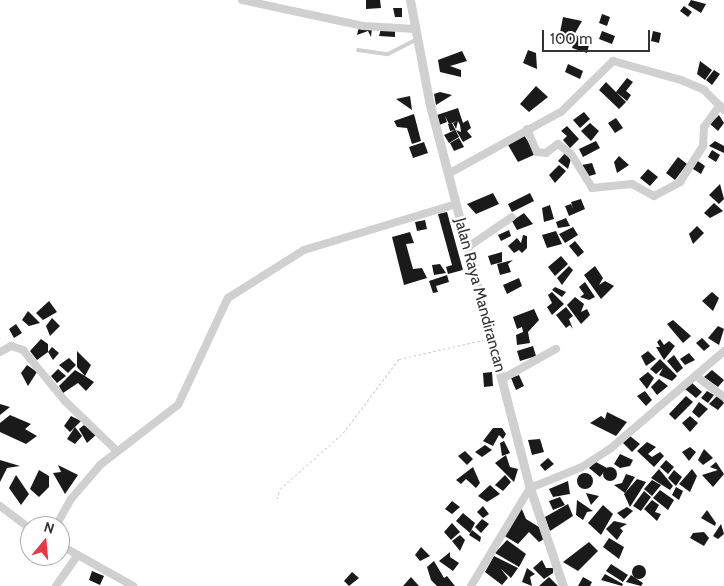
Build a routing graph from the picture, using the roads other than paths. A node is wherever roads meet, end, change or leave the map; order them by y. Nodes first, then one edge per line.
1 (242, 0) edge
2 (410, 0) edge
3 (417, 34) junction
4 (358, 50) dead end
5 (722, 108) edge
6 (527, 129) junction
7 (448, 174) junction
8 (456, 204) junction
9 (512, 217) dead end
10 (468, 247) junction
11 (556, 348) dead end
12 (724, 351) edge
13 (0, 352) edge
14 (696, 376) junction
15 (502, 379) junction
16 (724, 397) edge
17 (116, 450) junction
18 (530, 488) junction
19 (0, 506) edge
20 (62, 516) edge
21 (20, 521) edge
22 (70, 552) edge
23 (78, 556) junction
24 (56, 586) edge
25 (133, 586) edge
26 (471, 586) edge
27 (563, 586) edge

1 - 3 street
2 - 3 street, Jalan Raya Mandirancan
3 - 4 lane
3 - 7 street, Jalan Raya Mandirancan
5 - 6 street
5 - 6 street
6 - 7 street
7 - 8 street, Jalan Raya Mandirancan
8 - 10 street, Jalan Raya Mandirancan
8 - 17 street
9 - 10 street
10 - 15 street, Jalan Raya Mandirancan
11 - 15 street
12 - 14 street
13 - 17 street
14 - 16 street
14 - 18 street
15 - 18 street, Jalan Raya Mandirancan
17 - 20 street
18 - 26 street
18 - 27 street, Jalan Raya Mandirancan
19 - 21 street
22 - 23 street
23 - 24 street
23 - 25 street

